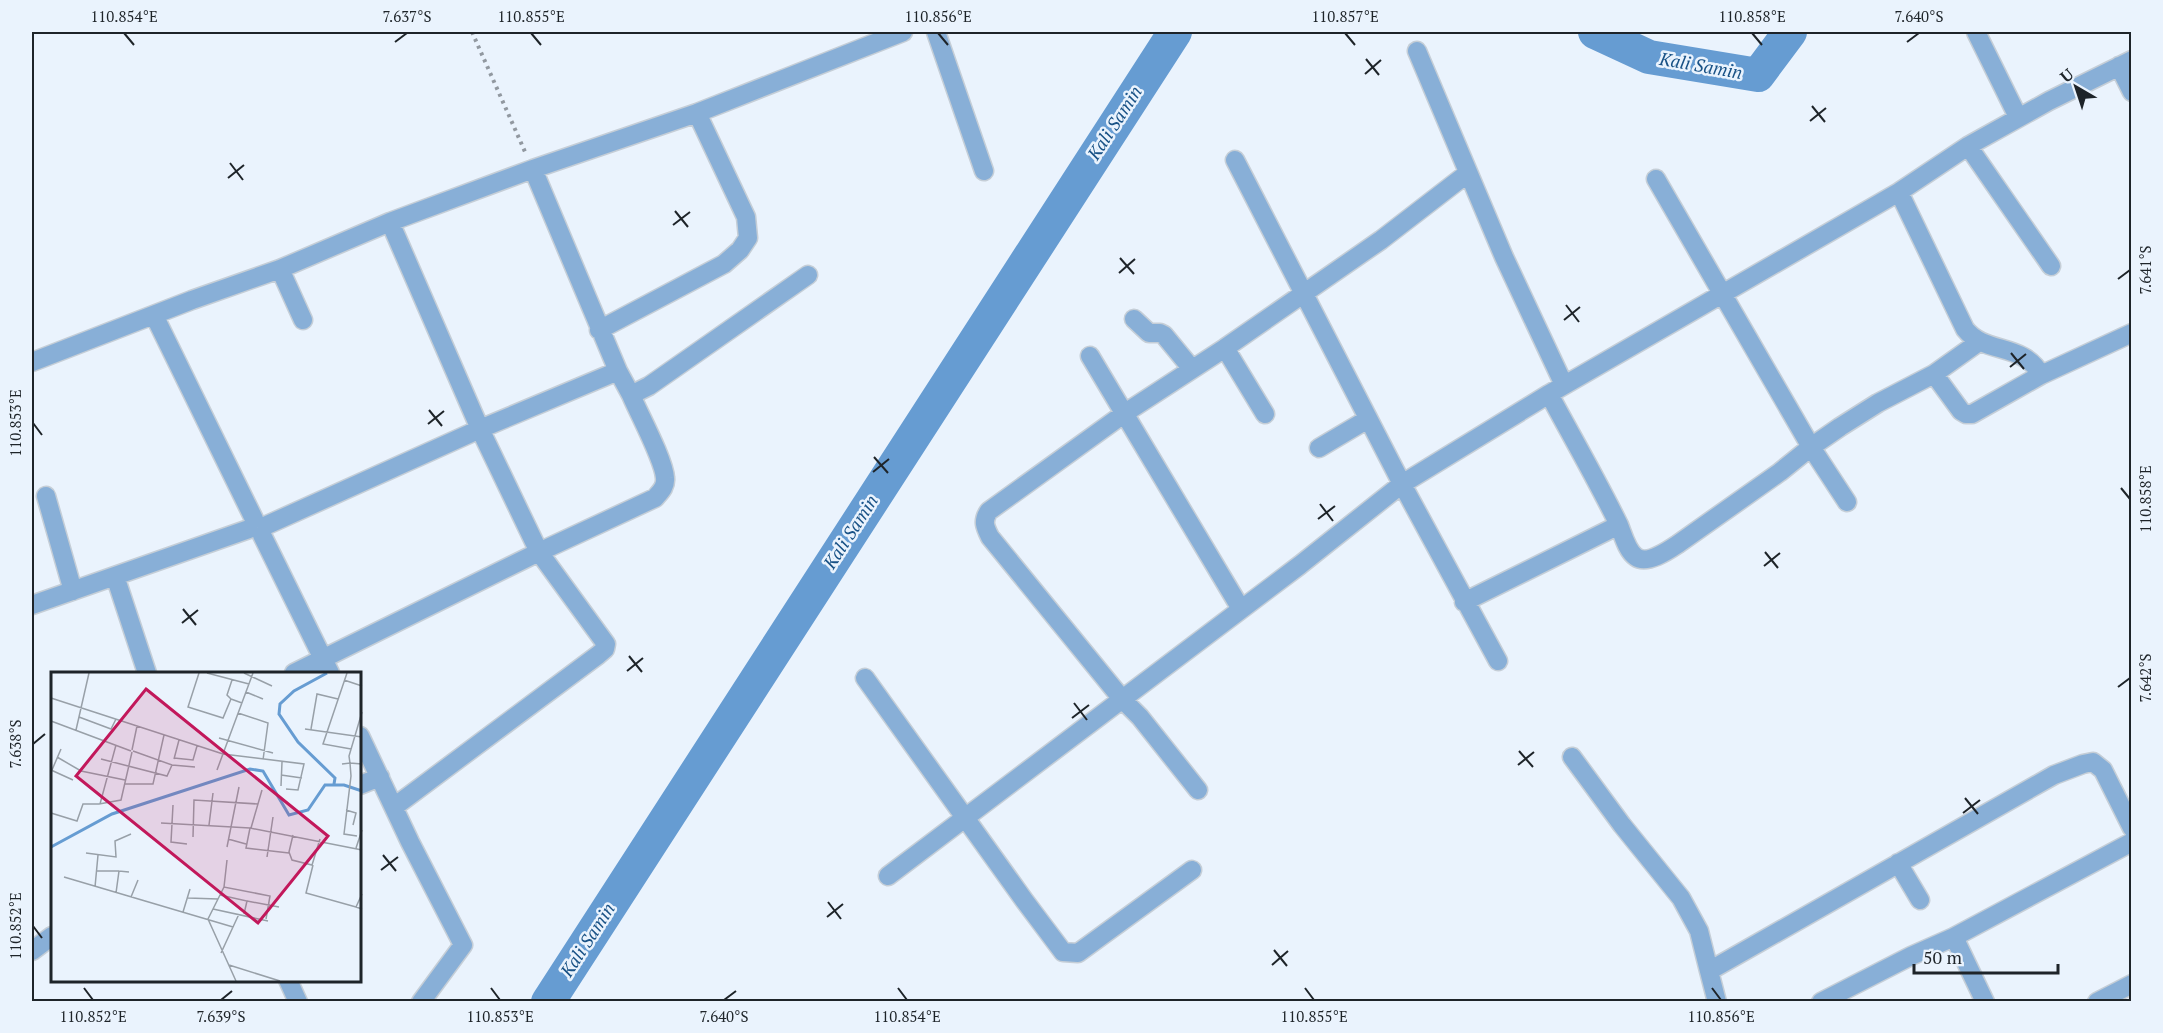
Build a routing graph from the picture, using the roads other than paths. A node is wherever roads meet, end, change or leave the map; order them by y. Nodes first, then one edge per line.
1 (903, 32) edge
2 (936, 32) edge
3 (1976, 32) edge
4 (1417, 51) dead end
5 (2125, 63) edge
6 (2132, 92) edge
7 (697, 112) junction
8 (2018, 117) junction
9 (1968, 146) junction
10 (1235, 160) dead end
11 (533, 169) junction
12 (984, 171) dead end
13 (1468, 173) junction
14 (1656, 179) dead end
15 (1899, 192) junction
16 (390, 222) junction
17 (2051, 266) dead end
18 (280, 269) junction
19 (808, 274) dead end
20 (1723, 294) junction
21 (1303, 295) junction
22 (154, 315) junction
23 (1134, 319) dead end
24 (303, 320) dead end
25 (599, 330) junction
26 (2132, 333) edge
27 (1979, 342) junction
28 (1225, 348) junction
29 (1090, 356) dead end
30 (32, 362) edge
31 (1192, 369) junction
32 (618, 371) junction
33 (1934, 374) junction
34 (2041, 375) junction
35 (1557, 389) junction
36 (632, 395) junction
37 (1125, 413) junction
38 (1265, 414) dead end
39 (1368, 419) junction
40 (480, 429) junction
41 (1811, 447) junction
42 (1319, 448) dead end
43 (1402, 484) junction
44 (46, 496) dead end
45 (1846, 502) dead end
46 (1619, 525) junction
47 (258, 527) junction
48 (539, 552) junction
49 (115, 576) junction
50 (74, 591) junction
51 (1464, 602) junction
52 (32, 604) edge
53 (1241, 609) junction
54 (1498, 661) dead end
55 (326, 666) edge
56 (147, 672) edge
57 (299, 672) edge
58 (865, 678) dead end
59 (1122, 699) junction
60 (362, 740) edge
61 (1572, 757) dead end
62 (380, 777) junction
63 (362, 784) edge
64 (1198, 790) dead end
65 (394, 807) junction
66 (966, 819) junction
67 (2132, 828) edge
68 (2132, 842) edge
69 (1898, 863) junction
70 (1192, 870) dead end
71 (888, 876) dead end
72 (1920, 900) dead end
73 (51, 937) edge
74 (1954, 937) junction
75 (32, 951) edge
76 (1709, 971) junction
77 (288, 982) edge
78 (2132, 984) edge
79 (298, 1002) edge
80 (421, 1002) edge
81 (1717, 1002) edge
82 (1821, 1002) edge
83 (1985, 1002) edge
84 (2097, 1002) edge

1 - 7 street
2 - 12 street
3 - 8 street
4 - 13 street
5 - 6 street
5 - 8 street
7 - 11 street
7 - 25 street
8 - 9 street
9 - 15 street
9 - 17 street
10 - 21 street
11 - 16 street
11 - 25 street
13 - 21 street
13 - 35 street
14 - 20 street
15 - 20 street
15 - 27 street
16 - 18 street
16 - 40 street
18 - 22 street
18 - 24 street
19 - 36 street
20 - 35 street
20 - 41 street
21 - 28 street
21 - 39 street
22 - 30 street
22 - 47 street
23 - 31 street
25 - 32 street
26 - 34 street
27 - 33 street
27 - 34 street
28 - 31 street
28 - 38 street
29 - 37 street
31 - 37 street
32 - 36 street
32 - 40 street
33 - 34 street
33 - 41 street
35 - 43 street
35 - 46 street
36 - 48 street
37 - 53 street
37 - 59 street
39 - 42 street
39 - 43 street
40 - 47 street
40 - 48 street
41 - 45 street
41 - 46 street
43 - 51 street
43 - 53 street
44 - 50 street
46 - 51 street
47 - 49 street
47 - 55 street
48 - 55 street
48 - 65 street
49 - 50 street
49 - 56 street
50 - 52 street
51 - 54 street
53 - 59 street
55 - 57 street
58 - 66 street
59 - 64 street
59 - 66 street
60 - 62 street
61 - 76 street
62 - 63 street
62 - 65 street
65 - 80 street
66 - 70 street
66 - 71 street
67 - 69 street
68 - 74 street
69 - 72 street
69 - 76 street
73 - 75 street
74 - 82 street
74 - 83 street
76 - 81 street
77 - 79 street
78 - 84 street

